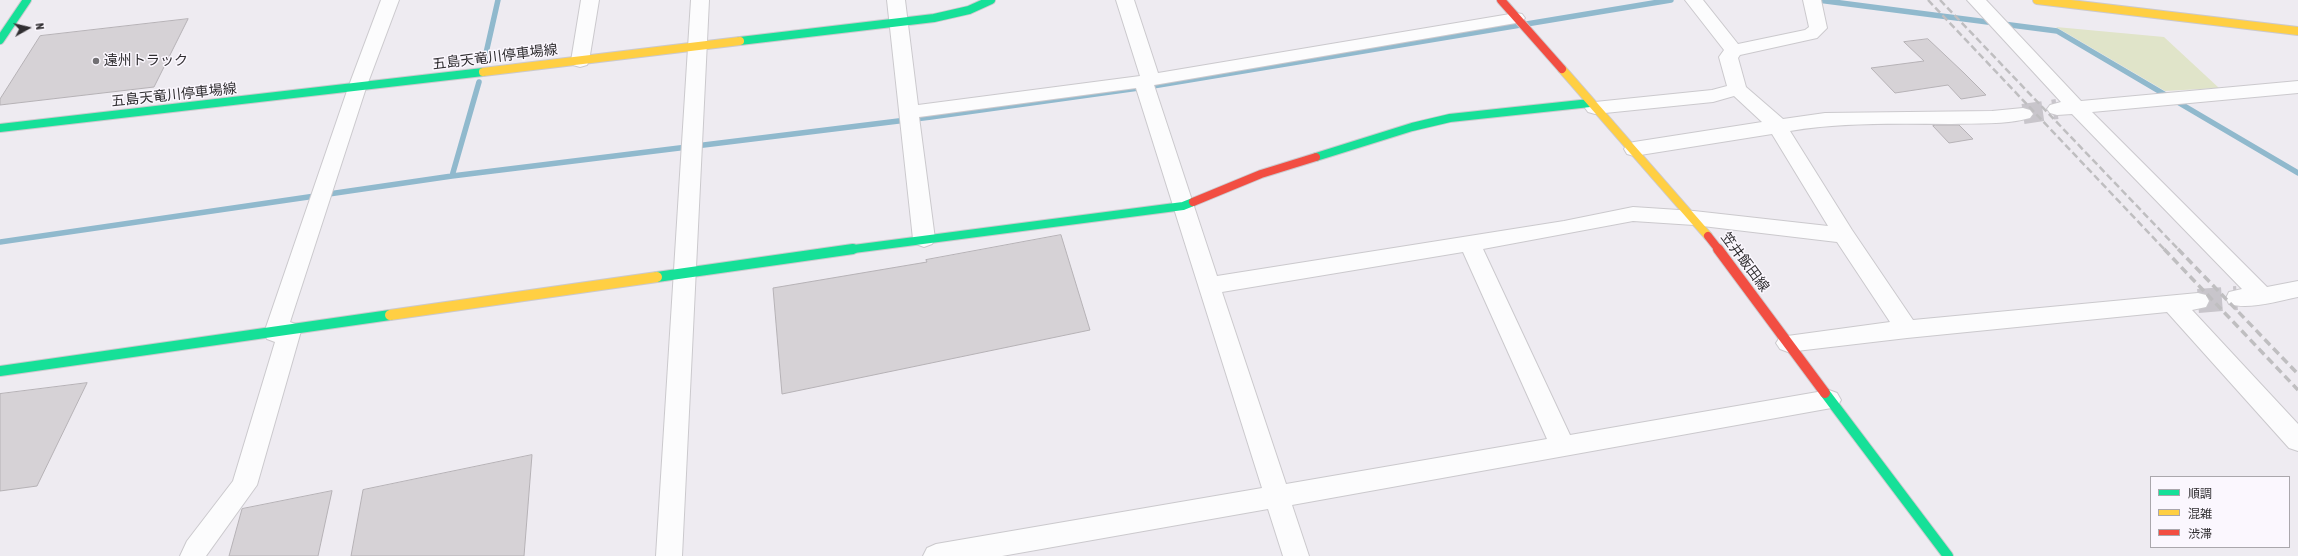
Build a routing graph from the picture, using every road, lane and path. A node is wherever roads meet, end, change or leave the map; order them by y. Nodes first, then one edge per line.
1 (27, 0) edge
2 (393, 0) edge
3 (590, 0) edge
4 (700, 0) edge
5 (896, 0) edge
6 (991, 0) edge
7 (1125, 0) edge
8 (1500, 0) edge
9 (1694, 0) edge
10 (1812, 0) edge
11 (1976, 0) edge
12 (2037, 0) edge
13 (1516, 18) junction
14 (898, 23) junction
15 (2298, 31) edge
16 (0, 40) edge
17 (698, 46) junction
18 (1734, 51) junction
19 (580, 61) junction
20 (1147, 80) junction
21 (2298, 87) edge
22 (357, 88) junction
23 (1737, 89) junction
24 (1593, 106) junction
25 (2067, 108) junction
26 (908, 112) junction
27 (2023, 114) tunnel mouth
28 (1777, 125) junction
29 (0, 128) edge
30 (1634, 149) junction
31 (1183, 206) junction
32 (1694, 218) junction
33 (1844, 235) junction
34 (924, 239) junction
35 (1470, 244) junction
36 (686, 273) junction
37 (1208, 286) junction
38 (2298, 290) edge
39 (2262, 296) junction
40 (2237, 298) tunnel mouth
41 (2198, 302) tunnel mouth
42 (2173, 304) junction
43 (1907, 329) junction
44 (283, 332) junction
45 (1788, 343) junction
46 (0, 371) edge
47 (1829, 400) junction
48 (2298, 441) edge
49 (1562, 445) junction
50 (1278, 497) junction
51 (193, 556) edge
52 (670, 556) edge
53 (936, 556) edge
54 (1296, 556) edge
55 (1948, 556) edge

1 - 16 main road
2 - 22 street
3 - 19 street
4 - 17 street
5 - 14 street
6 - 14 main road, 五島天竜川停車場線
7 - 20 street
8 - 13 main road, 笠井飯田線
9 - 18 street
10 - 18 street
11 - 25 street
12 - 15 main road
13 - 20 street
13 - 24 main road, 笠井飯田線
14 - 17 main road, 五島天竜川停車場線
14 - 26 street
17 - 19 main road, 五島天竜川停車場線
17 - 36 street
18 - 23 street
19 - 22 main road, 五島天竜川停車場線
20 - 26 street
20 - 31 street
21 - 25 street
22 - 29 main road, 五島天竜川停車場線
22 - 44 street
23 - 24 street
23 - 28 street
24 - 30 main road, 笠井飯田線
24 - 31 main road
25 - 39 street
26 - 34 street
27 - 28 street
28 - 30 street
28 - 33 street
30 - 32 main road, 笠井飯田線
31 - 34 main road
31 - 37 street
32 - 33 street
32 - 35 street
32 - 45 main road, 笠井飯田線
33 - 43 street
34 - 36 main road
35 - 37 street
35 - 49 street
36 - 44 main road
36 - 52 street
37 - 50 street
38 - 39 street
39 - 40 street
41 - 42 street
42 - 43 street
42 - 48 street
43 - 45 street
44 - 46 main road
44 - 51 street
45 - 47 main road, 笠井飯田線
47 - 49 street
47 - 55 main road, 笠井飯田線
49 - 50 street
50 - 53 street
50 - 54 street

